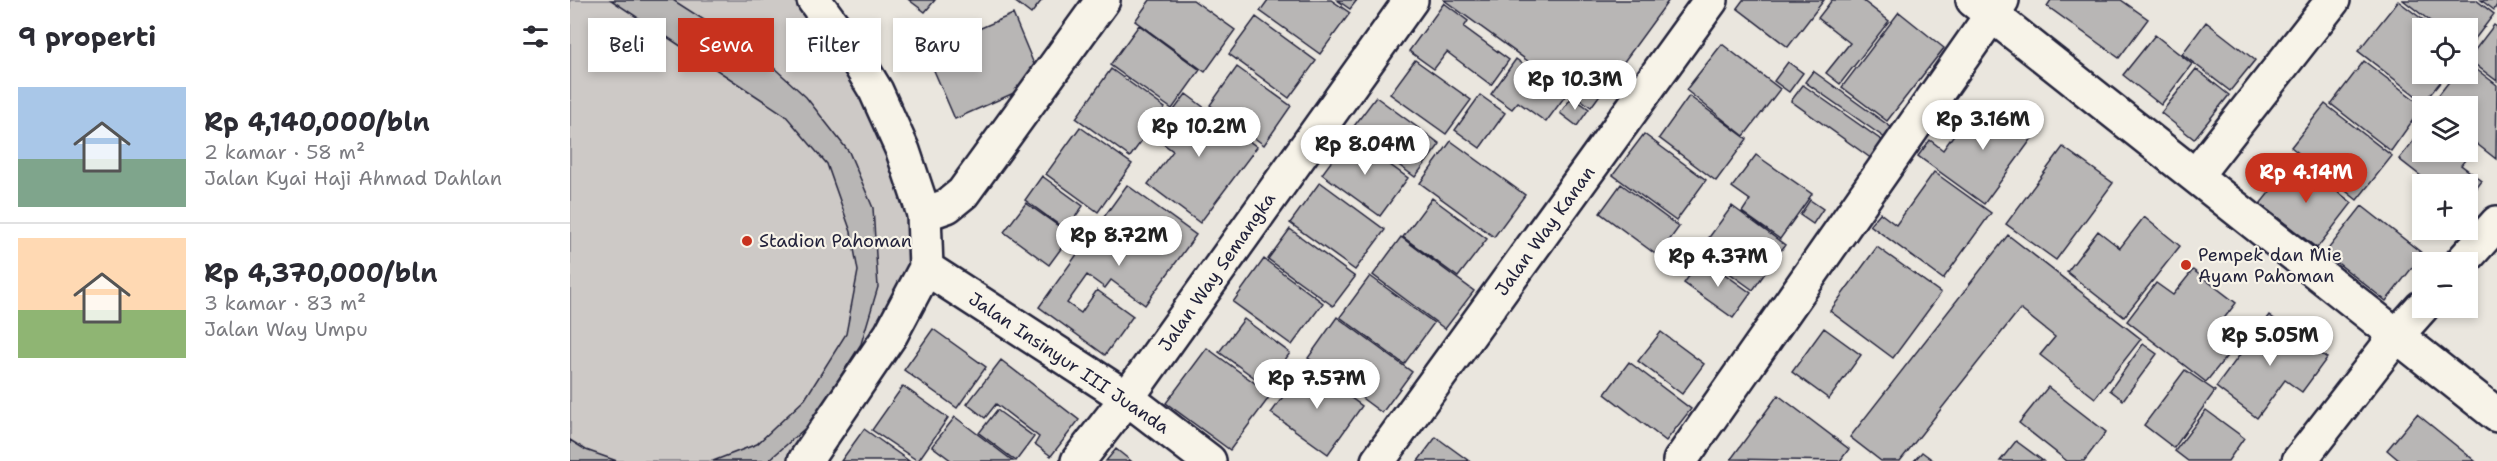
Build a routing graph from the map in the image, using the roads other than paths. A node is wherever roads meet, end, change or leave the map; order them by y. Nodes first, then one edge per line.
1 (814, 0) edge
2 (1103, 0) edge
3 (1412, 0) edge
4 (1711, 0) edge
5 (2333, 0) edge
6 (1989, 4) edge
7 (2196, 175) junction
8 (924, 213) junction
9 (2497, 223) edge
10 (2471, 252) edge
11 (926, 268) junction
12 (2412, 318) edge
13 (2397, 335) junction
14 (1127, 398) junction
15 (2497, 415) edge
16 (805, 461) edge
17 (1078, 461) edge
18 (1209, 461) edge
19 (1378, 461) edge
20 (1680, 461) edge
21 (2299, 461) edge

1 - 8 street
2 - 8 street
3 - 14 street, Jalan Way Semangka
4 - 19 street, Jalan Way Kanan
5 - 7 street
6 - 7 street
6 - 20 street
7 - 13 street
8 - 11 street
9 - 10 street
11 - 14 street, Jalan Insinyur III Juanda
11 - 16 street
12 - 13 street
13 - 15 street
13 - 21 street
14 - 17 street, Jalan Way Semangka
14 - 18 street, Jalan Insinyur III Juanda

